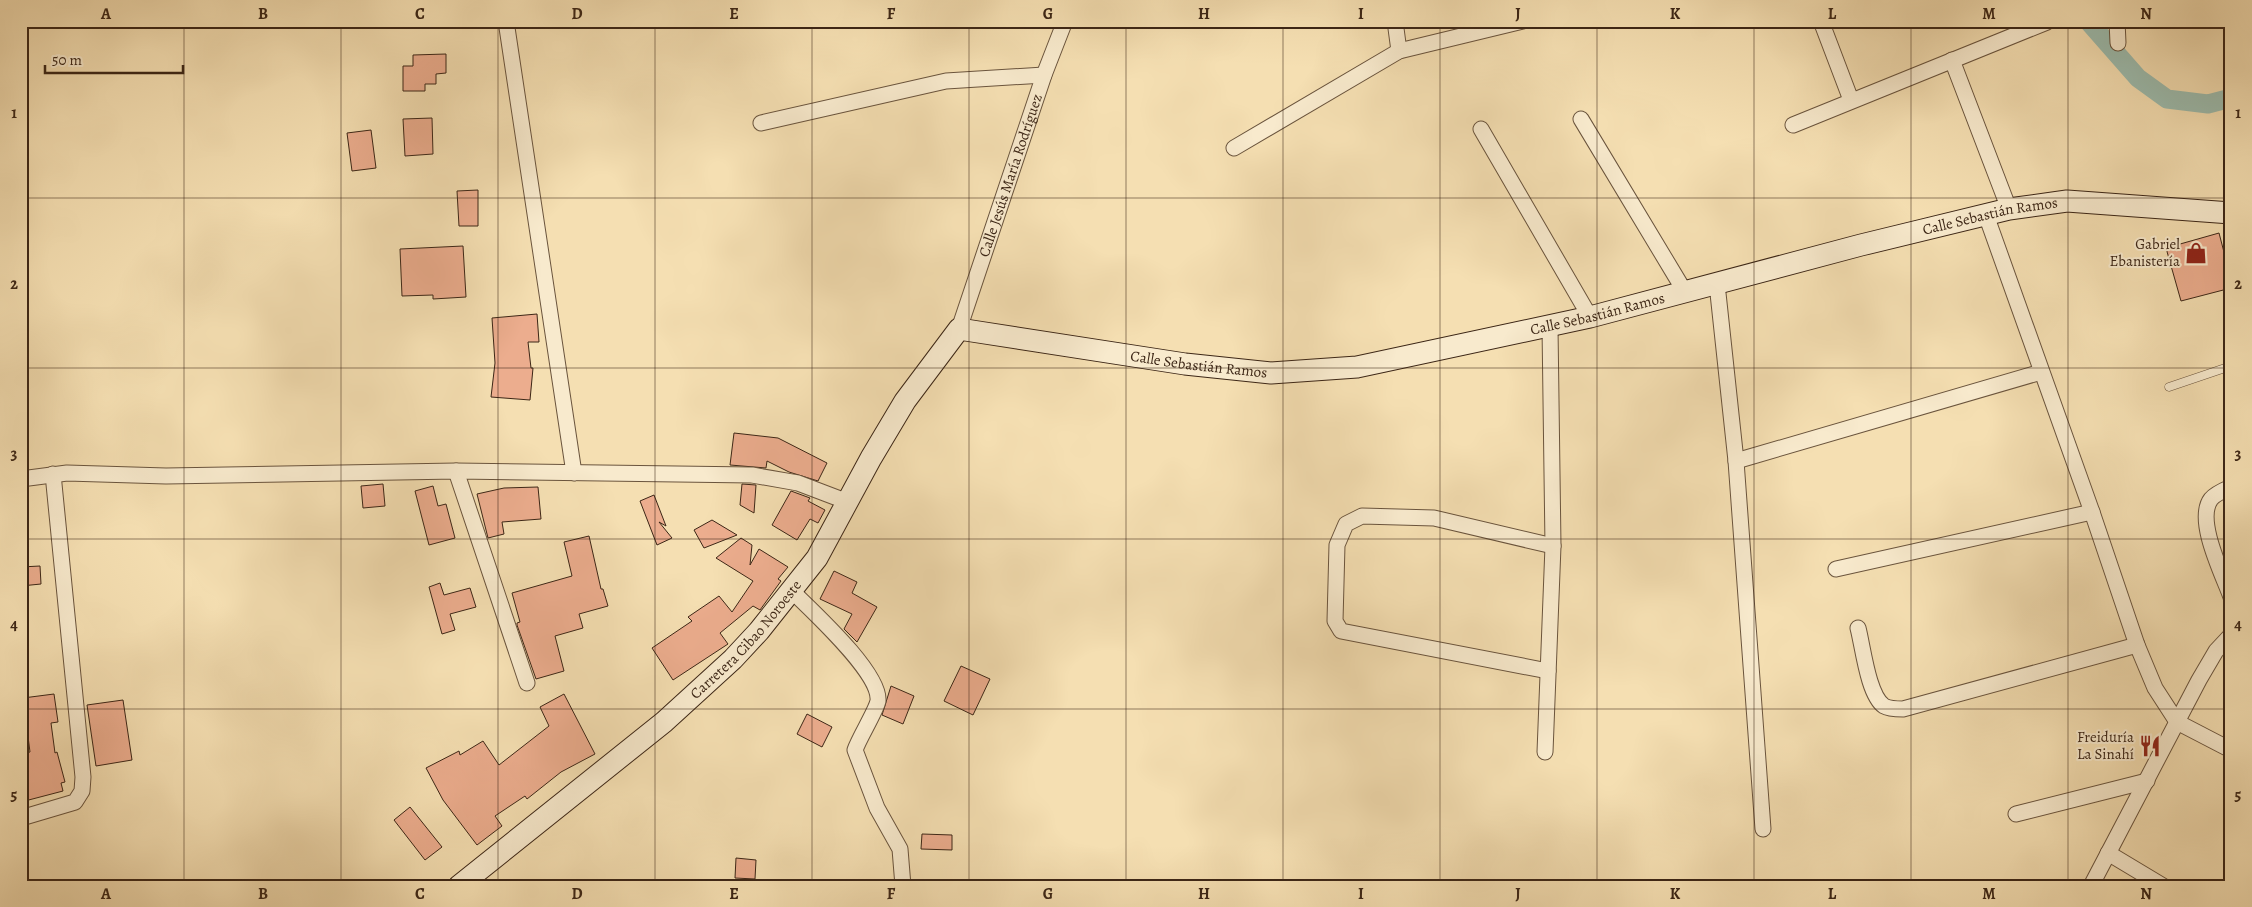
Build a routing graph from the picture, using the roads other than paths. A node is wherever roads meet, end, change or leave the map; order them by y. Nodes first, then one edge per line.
1 (506, 21) edge
2 (1065, 21) edge
3 (1395, 21) edge
4 (1523, 21) edge
5 (1821, 21) edge
6 (2117, 21) edge
7 (2047, 22) edge
8 (2118, 43) dead end
9 (1399, 51) junction
10 (1952, 60) junction
11 (1044, 75) junction
12 (1851, 100) junction
13 (1581, 119) dead end
14 (761, 123) dead end
15 (1793, 125) dead end
16 (1482, 129) dead end
17 (1234, 148) dead end
18 (2009, 209) junction
19 (2231, 213) edge
20 (1986, 215) junction
21 (1717, 284) junction
22 (1686, 292) junction
23 (1590, 318) junction
24 (1550, 327) junction
25 (959, 329) junction
26 (2231, 366) edge
27 (2041, 372) junction
28 (2169, 387) dead end
29 (1736, 461) junction
30 (456, 472) junction
31 (574, 473) junction
32 (54, 474) junction
33 (21, 479) edge
34 (2231, 487) edge
35 (848, 502) junction
36 (2092, 512) junction
37 (1553, 546) junction
38 (1836, 569) dead end
39 (792, 591) junction
40 (2231, 597) edge
41 (1858, 628) dead end
42 (2231, 635) edge
43 (2137, 645) junction
44 (1548, 672) junction
45 (527, 683) dead end
46 (2177, 722) junction
47 (2231, 750) edge
48 (1545, 752) dead end
49 (2146, 781) junction
50 (2016, 814) dead end
51 (21, 818) edge
52 (1763, 829) dead end
53 (2108, 853) junction
54 (459, 886) edge
55 (903, 886) edge
56 (2091, 886) edge
57 (2163, 886) edge

1 - 31 street
2 - 11 street, Calle Jesús María Rodríguez
3 - 9 street
4 - 9 street
5 - 12 street
6 - 8 street
7 - 10 street
9 - 17 street
10 - 12 street
10 - 18 street
11 - 14 street
11 - 25 street, Calle Jesús María Rodríguez
12 - 15 street
13 - 22 street
16 - 23 street
18 - 19 main road, Calle Sebastián Ramos
18 - 20 main road, Calle Sebastián Ramos
20 - 21 main road, Calle Sebastián Ramos
20 - 27 street
21 - 22 main road, Calle Sebastián Ramos
21 - 29 street
22 - 23 main road, Calle Sebastián Ramos
23 - 24 main road, Calle Sebastián Ramos
24 - 25 main road, Calle Sebastián Ramos
24 - 37 street
25 - 35 main road, Carretera Cibao Noroeste
26 - 28 lane
27 - 29 street
27 - 36 street
29 - 52 street
30 - 31 street
30 - 32 street
30 - 45 street
31 - 35 street
32 - 33 street
32 - 51 street
34 - 40 street
35 - 39 main road, Carretera Cibao Noroeste
36 - 38 street
36 - 43 street
37 - 44 street
37 - 44 street
39 - 54 main road, Carretera Cibao Noroeste
39 - 55 street
41 - 43 street
42 - 46 street
43 - 46 street
44 - 48 street
46 - 47 street
46 - 49 street
49 - 50 street
49 - 53 street
53 - 56 street
53 - 57 street

